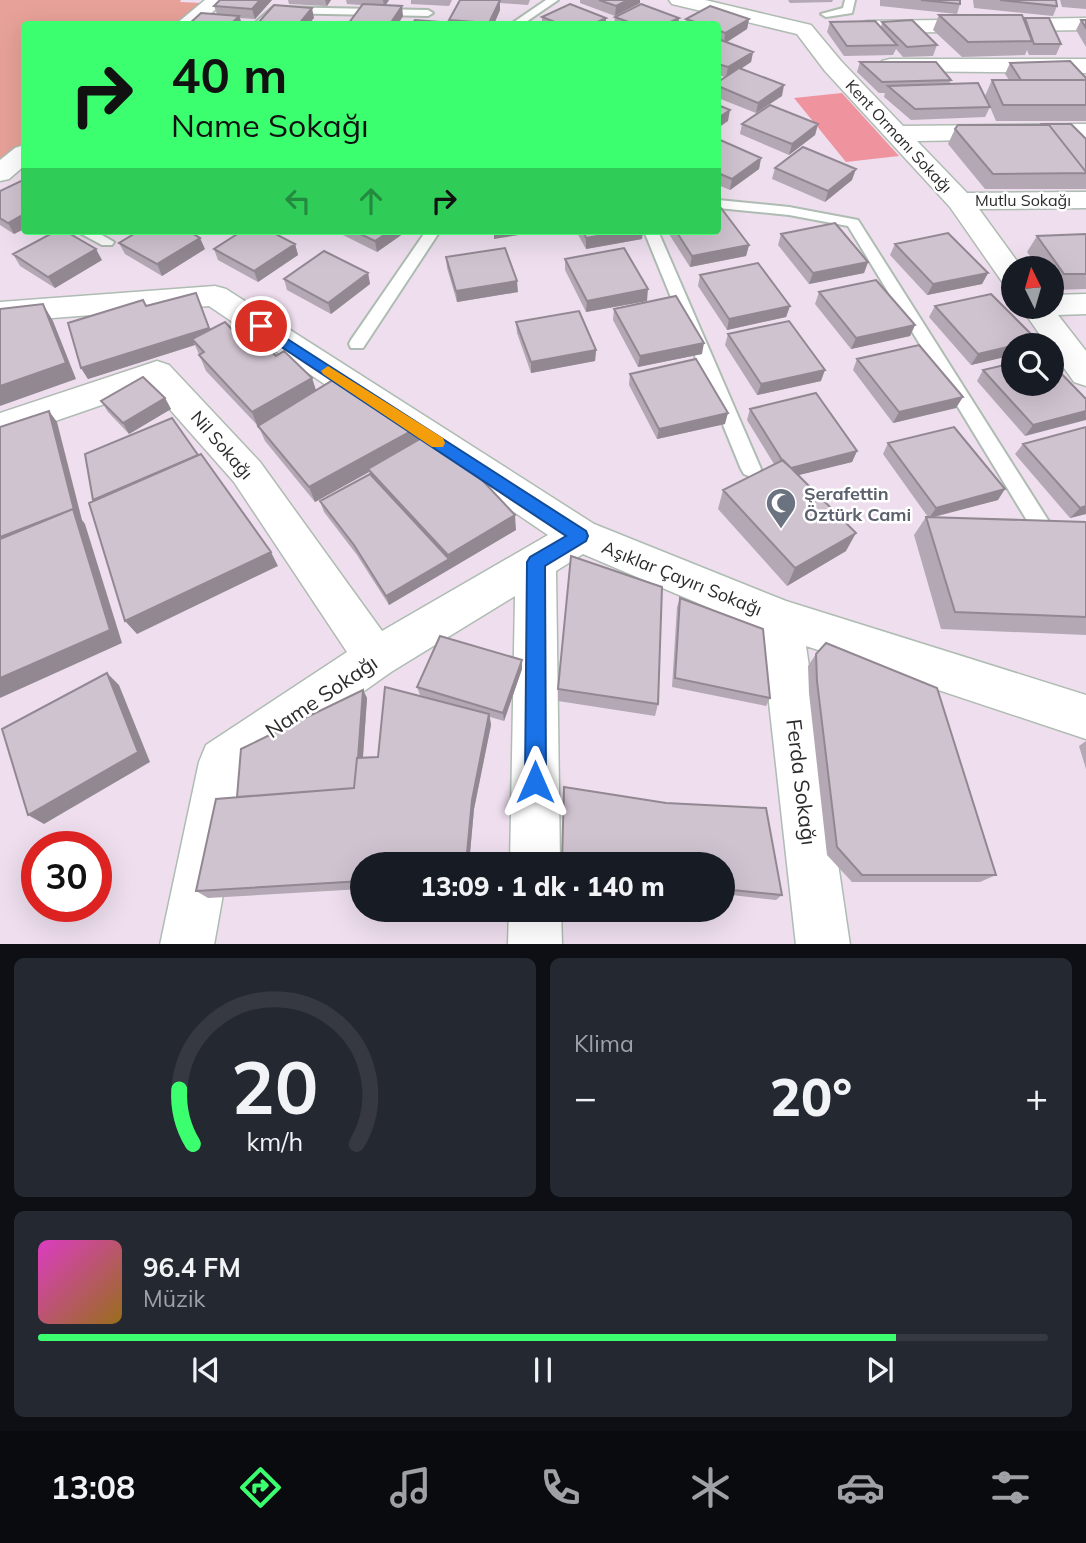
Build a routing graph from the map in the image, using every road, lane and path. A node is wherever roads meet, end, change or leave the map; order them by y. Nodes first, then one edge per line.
1 (217, 0) edge
2 (553, 0) edge
3 (679, 0) edge
4 (850, 0) edge
5 (428, 13) dead end
6 (826, 14) joint
7 (768, 20) junction
8 (190, 21) edge
9 (262, 21) edge
10 (521, 21) edge
11 (1086, 24) edge
12 (804, 29) junction
13 (833, 66) junction
14 (1083, 69) edge
15 (1086, 131) edge
16 (895, 134) junction
17 (21, 156) edge
18 (0, 173) edge
19 (1086, 200) edge
20 (960, 201) junction
21 (721, 204) edge
22 (92, 235) edge
23 (430, 235) edge
24 (653, 235) edge
25 (107, 242) dead end
26 (1001, 259) edge
27 (1086, 304) edge
28 (1064, 305) edge
29 (0, 313) edge
30 (1045, 319) edge
31 (357, 344) dead end
32 (1086, 374) edge
33 (0, 427) edge
34 (751, 469) dead end
35 (1041, 526) edge
36 (580, 536) junction
37 (536, 562) junction
38 (781, 619) junction
39 (376, 658) junction
40 (1086, 716) edge
41 (535, 852) edge
42 (535, 922) edge
43 (187, 944) edge
44 (535, 944) edge
45 (823, 944) edge

1 - 8 street
2 - 10 lane
3 - 7 street
4 - 6 lane
5 - 9 lane
6 - 7 street
7 - 12 street
11 - 12 street
12 - 13 street, Kent Ormanı Sokağı
13 - 14 street
13 - 16 street, Kent Ormanı Sokağı
15 - 16 street
16 - 20 street, Kent Ormanı Sokağı
17 - 18 street
19 - 20 street, Mutlu Sokağı
20 - 26 street, Kent Ormanı Sokağı
21 - 35 lane
22 - 25 lane
23 - 31 lane
24 - 34 lane
27 - 28 street
29 - 36 street, Aşıklar Çayırı Sokağı
30 - 32 street
33 - 39 street, Nil Sokağı
36 - 37 street, Name Sokağı
36 - 38 street, Aşıklar Çayırı Sokağı
37 - 39 street, Name Sokağı
37 - 41 street
38 - 40 street, Aşıklar Çayırı Sokağı
38 - 45 street, Ferda Sokağı
39 - 43 street, Name Sokağı
42 - 44 street

